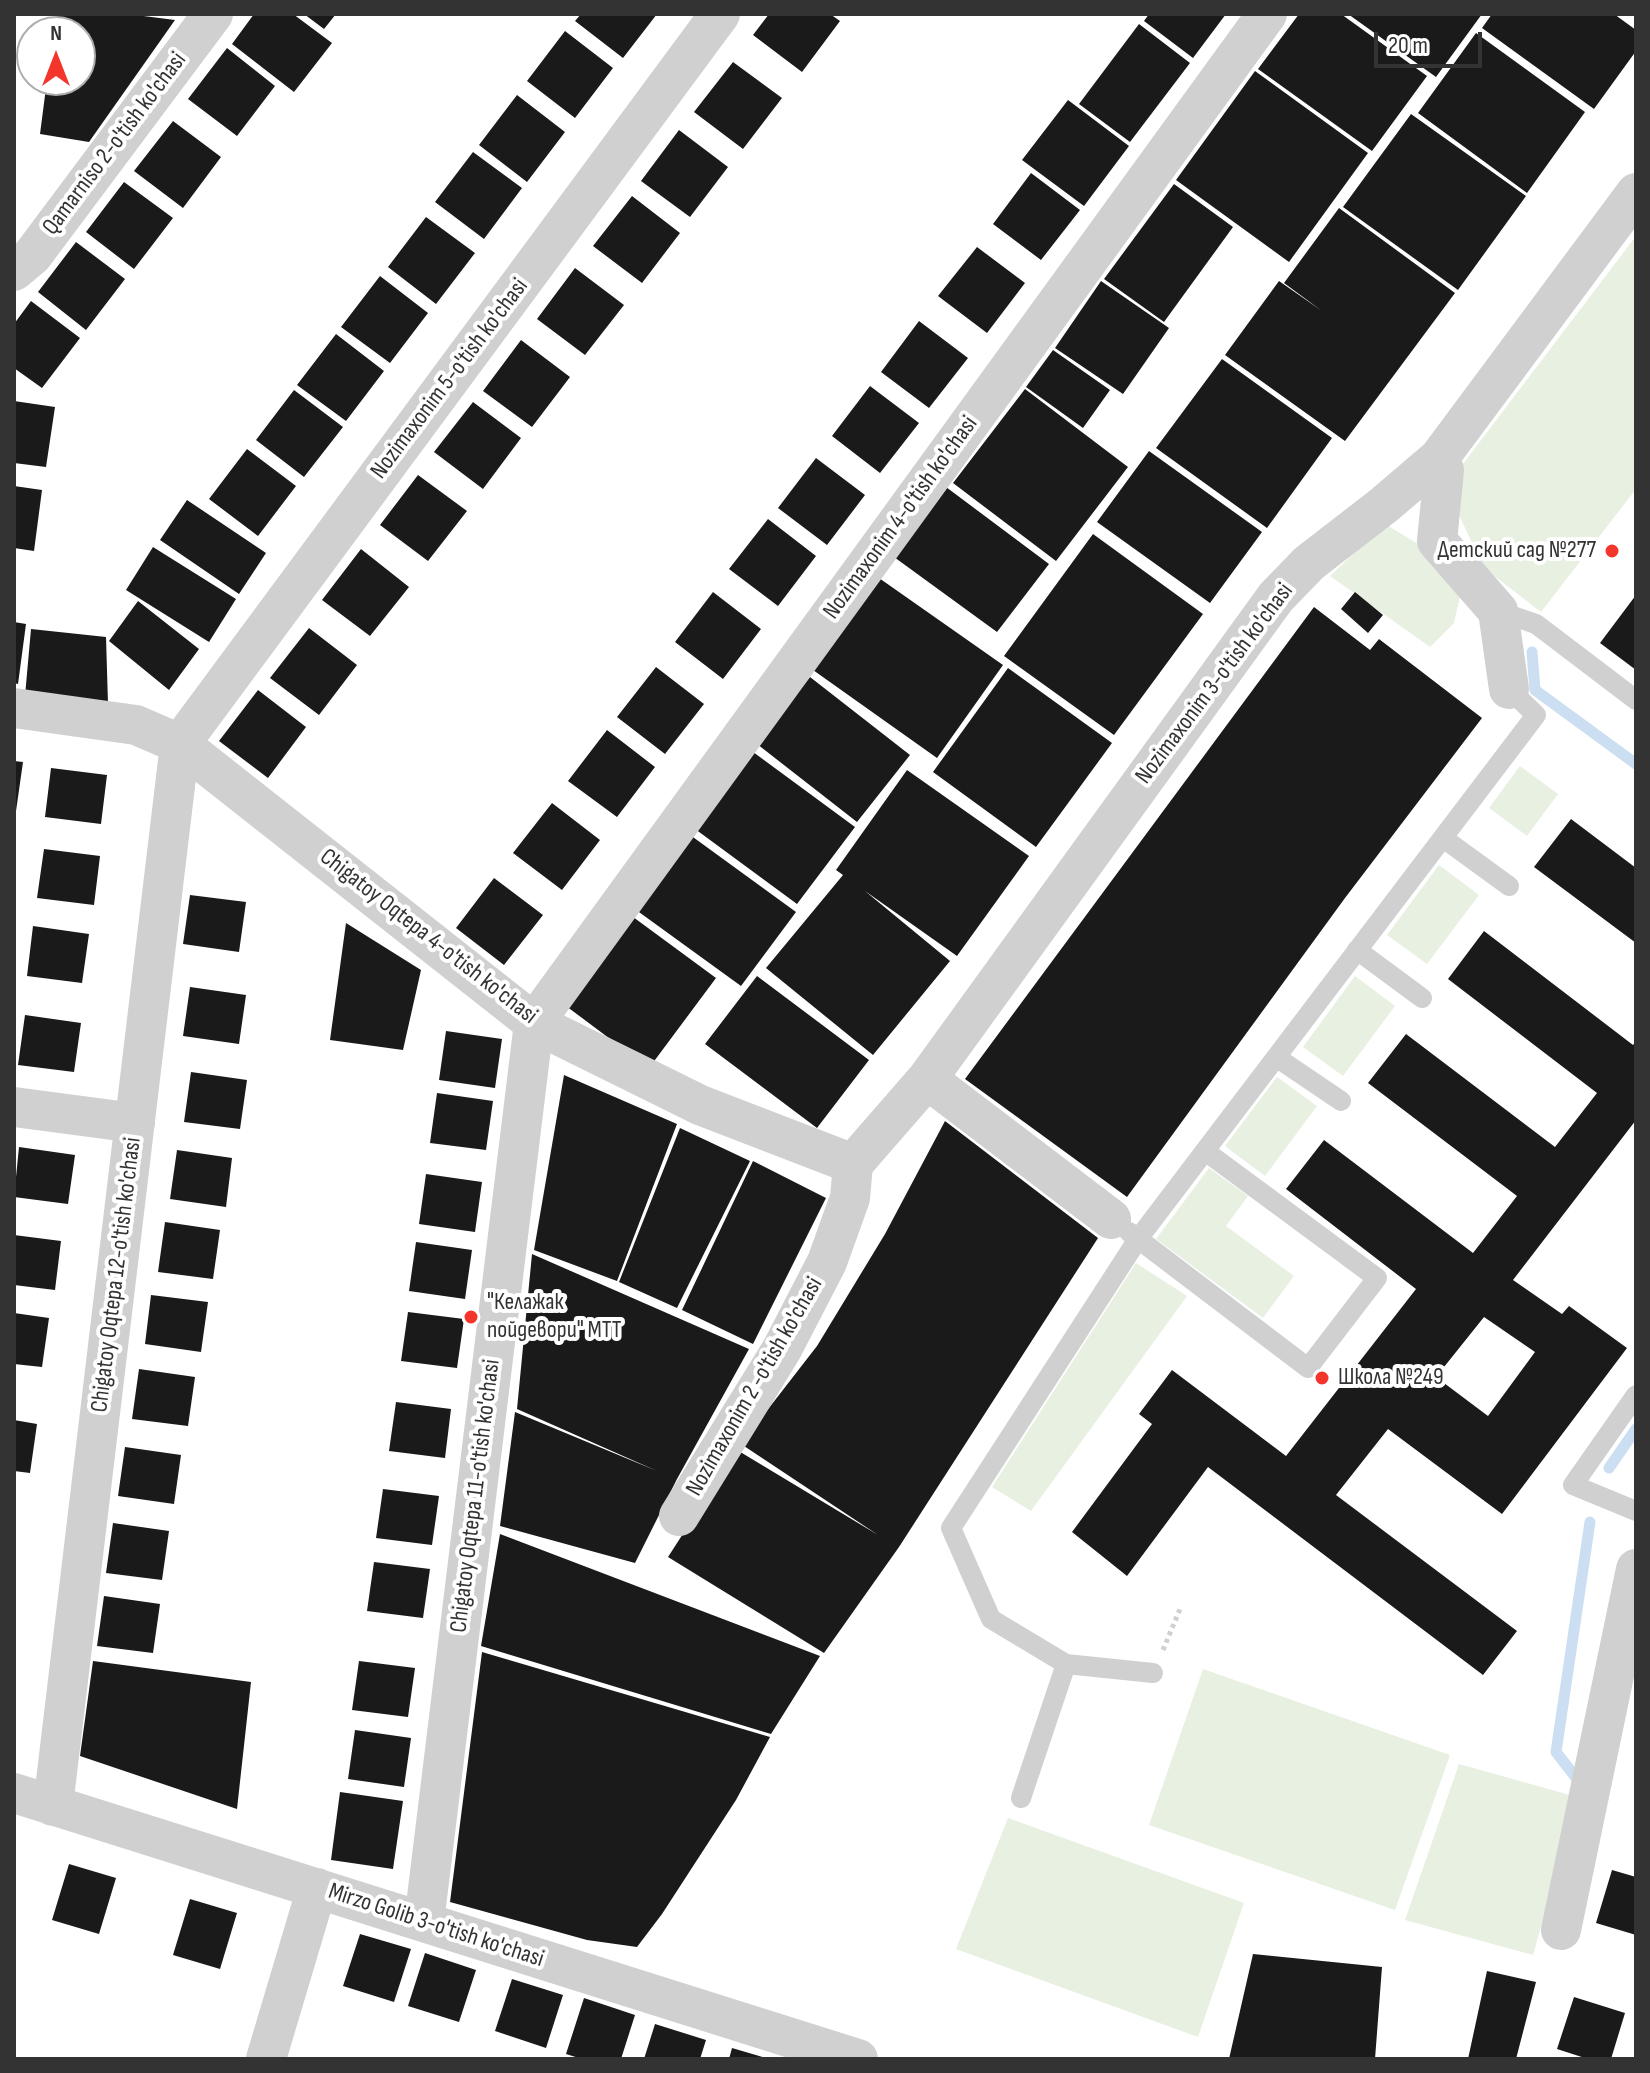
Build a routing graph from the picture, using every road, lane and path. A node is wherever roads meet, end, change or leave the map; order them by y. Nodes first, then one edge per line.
1 (213, 14) edge
2 (720, 14) edge
3 (1267, 14) edge
4 (1636, 193) edge
5 (14, 271) edge
6 (1439, 458) junction
7 (1384, 505) junction
8 (1437, 541) junction
9 (1498, 611) junction
10 (1509, 689) joint
11 (1636, 700) edge
12 (14, 708) edge
13 (180, 744) junction
14 (1443, 838) junction
15 (1509, 886) dead end
16 (1357, 950) junction
17 (1422, 998) dead end
18 (534, 1023) junction
19 (1276, 1057) junction
20 (927, 1079) junction
21 (1341, 1101) dead end
22 (14, 1107) edge
23 (135, 1123) junction
24 (1205, 1151) junction
25 (853, 1164) junction
26 (1125, 1229) junction
27 (1636, 1395) edge
28 (1636, 1511) edge
29 (679, 1516) dead end
30 (1636, 1569) edge
31 (1180, 1609) dead end
32 (1066, 1664) junction
33 (1153, 1673) joint
34 (14, 1793) edge
35 (1021, 1798) dead end
36 (53, 1806) junction
37 (317, 1888) junction
38 (424, 1922) junction
39 (1561, 1930) dead end
40 (266, 2059) edge
41 (858, 2059) edge

1 - 5 street, Qamarniso 2-o'tish ko'chasi
2 - 13 street, Nozimaxonim 5-o'tish ko'chasi
3 - 18 street, Nozimaxonim 4-o'tish ko'chasi
4 - 6 street, Nozimaxonim 3-o'tish ko'chasi
6 - 7 street, Nozimaxonim 3-o'tish ko'chasi
6 - 8 street
7 - 8 street
7 - 20 street, Nozimaxonim 3-o'tish ko'chasi
8 - 9 street
9 - 10 street
9 - 11 lane
10 - 14 lane
12 - 13 street, Chigatoy Oqtepa 4-o'tish ko'chasi
13 - 18 street, Chigatoy Oqtepa 4-o'tish ko'chasi
13 - 23 street, Chigatoy Oqtepa 12-o'tish ko'chasi
14 - 15 lane
14 - 16 lane
16 - 17 lane
16 - 19 lane
18 - 25 street, Chigatoy Oqtepa 4-o'tish ko'chasi
18 - 38 street, Chigatoy Oqtepa 11-o'tish ko'chasi
19 - 21 lane
19 - 24 lane
20 - 25 street, Nozimaxonim 3-o'tish ko'chasi
20 - 26 street
22 - 23 street
23 - 36 street, Chigatoy Oqtepa 12-o'tish ko'chasi
24 - 26 lane
24 - 26 lane
25 - 29 street, Nozimaxonim 2 -o'tish ko'chasi
26 - 32 lane
27 - 28 lane
30 - 39 street
31 - 33 path
32 - 33 lane
32 - 35 lane
34 - 36 street, Mirzo Golib 3-o'tish ko'chasi
36 - 37 street, Mirzo Golib 3-o'tish ko'chasi
37 - 38 street, Mirzo Golib 3-o'tish ko'chasi
37 - 40 street
38 - 41 street, Mirzo Golib 3-o'tish ko'chasi

